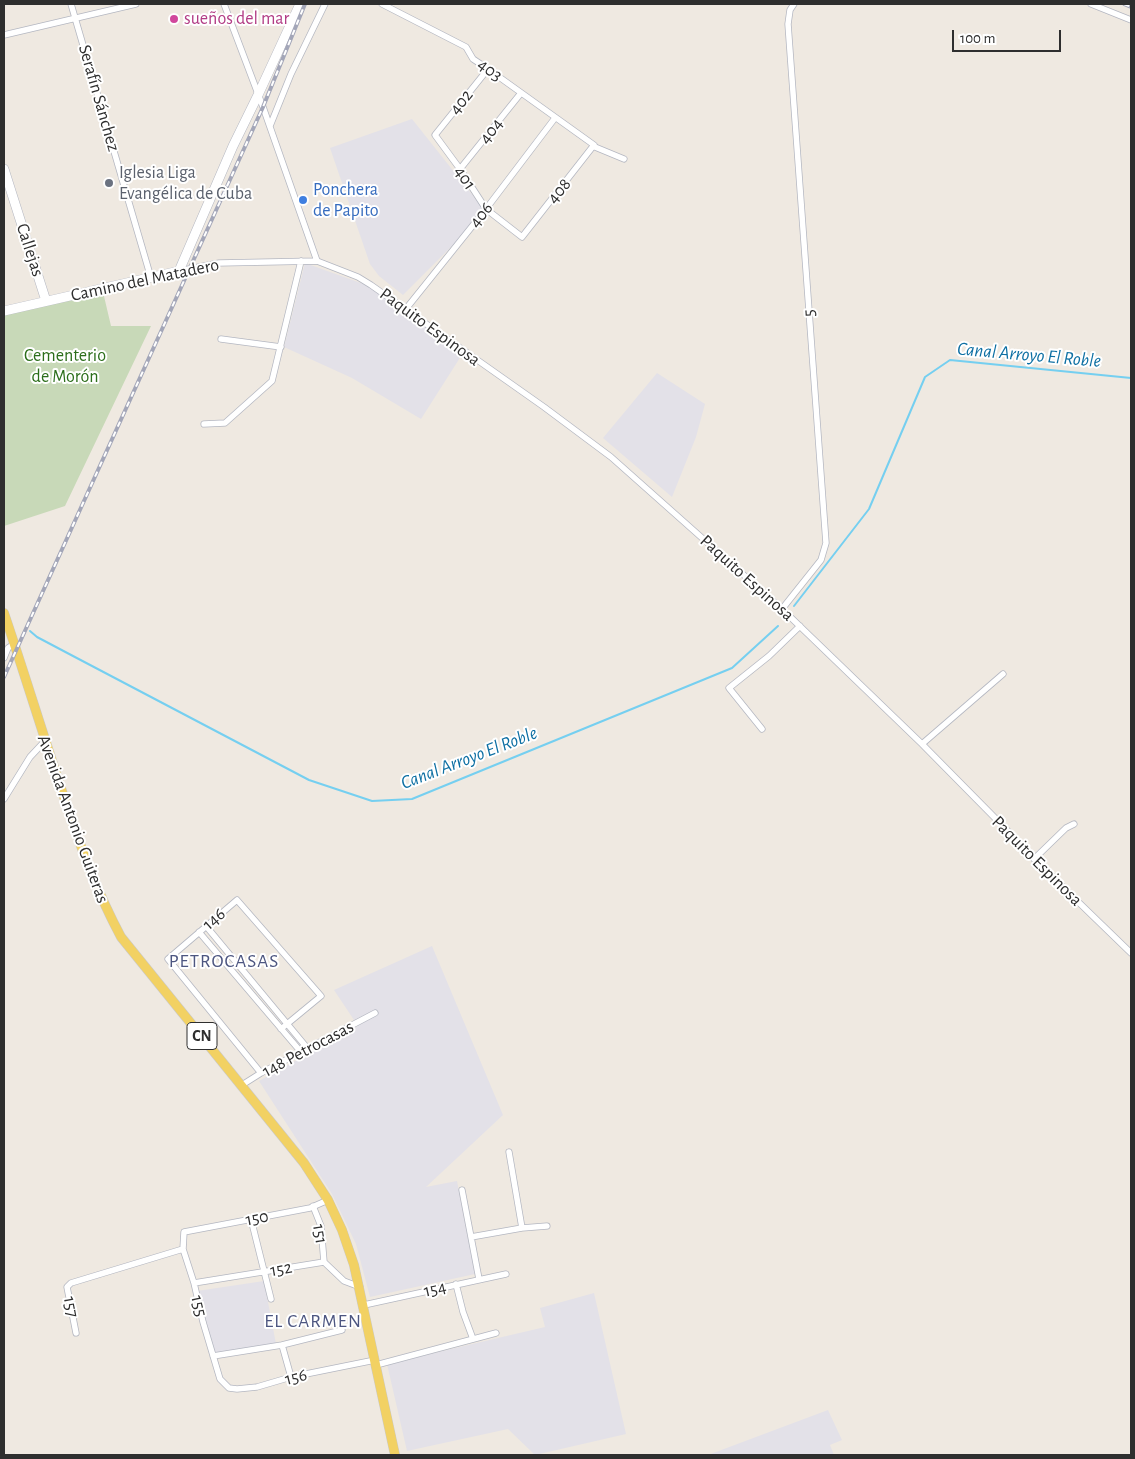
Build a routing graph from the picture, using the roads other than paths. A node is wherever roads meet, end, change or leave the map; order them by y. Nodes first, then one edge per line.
1 (71, 4) edge
2 (136, 4) edge
3 (224, 4) edge
4 (300, 4) edge
5 (325, 4) edge
6 (382, 4) edge
7 (794, 4) edge
8 (1091, 4) edge
9 (75, 17) junction
10 (1131, 20) edge
11 (4, 35) edge
12 (488, 69) junction
13 (521, 93) junction
14 (258, 96) junction
15 (555, 118) junction
16 (270, 126) junction
17 (435, 135) joint
18 (594, 146) junction
19 (624, 159) dead end
20 (4, 169) edge
21 (460, 170) junction
22 (486, 209) junction
23 (522, 237) joint
24 (301, 261) junction
25 (317, 261) junction
26 (179, 271) junction
27 (151, 278) junction
28 (46, 301) junction
29 (405, 310) junction
30 (4, 311) edge
31 (221, 339) dead end
32 (281, 347) junction
33 (204, 424) dead end
34 (782, 609) junction
35 (4, 613) edge
36 (800, 626) junction
37 (14, 644) junction
38 (4, 658) edge
39 (1003, 674) dead end
40 (762, 729) dead end
41 (45, 741) junction
42 (922, 744) junction
43 (4, 799) edge
44 (1074, 824) dead end
45 (1034, 859) junction
46 (206, 926) junction
47 (199, 932) junction
48 (1131, 952) edge
49 (375, 1013) dead end
50 (288, 1023) junction
51 (281, 1029) junction
52 (308, 1048) junction
53 (301, 1052) junction
54 (261, 1073) junction
55 (242, 1085) junction
56 (508, 1152) dead end
57 (462, 1190) dead end
58 (328, 1200) junction
59 (313, 1206) junction
60 (251, 1220) junction
61 (548, 1226) dead end
62 (522, 1228) junction
63 (184, 1232) joint
64 (471, 1238) junction
65 (183, 1249) junction
66 (324, 1262) junction
67 (264, 1272) junction
68 (506, 1274) dead end
69 (479, 1280) junction
70 (194, 1283) junction
71 (456, 1284) junction
72 (360, 1287) junction
73 (271, 1299) dead end
74 (364, 1305) junction
75 (342, 1330) dead end
76 (76, 1333) dead end
77 (496, 1334) dead end
78 (473, 1339) junction
79 (282, 1345) junction
80 (213, 1356) junction
81 (375, 1362) junction
82 (291, 1378) junction
83 (220, 1379) joint
84 (395, 1455) edge

1 - 9 street, Serafín Sánchez
2 - 9 street
3 - 14 street
4 - 14 main road
5 - 16 street
6 - 12 street, 403
7 - 34 street, 5
8 - 10 street
9 - 11 street
9 - 27 street, Serafín Sánchez
12 - 13 street, 403
12 - 17 street, 402
13 - 15 street, 403
13 - 21 street, 404
14 - 16 street
14 - 26 main road
15 - 18 street, 403
15 - 22 street, 406
16 - 25 street
17 - 21 street, 401
18 - 19 street, 403
18 - 23 street, 408
20 - 28 main road, Callejas
21 - 22 street, 401
22 - 23 street, 401
22 - 29 street, 406
24 - 25 street, Camino del Matadero
24 - 26 street, Camino del Matadero
24 - 32 street
25 - 29 street, Paquito Espinosa
26 - 27 main road, Camino del Matadero
27 - 28 main road, Camino del Matadero
28 - 30 main road, Camino del Matadero
29 - 34 street, Paquito Espinosa
31 - 32 street
32 - 33 street
34 - 36 street, Paquito Espinosa
35 - 37 main road, Avenida Antonio Guiteras / CN
36 - 40 street
36 - 42 street, Paquito Espinosa
37 - 38 street
37 - 41 main road, Avenida Antonio Guiteras / CN
39 - 42 street
41 - 43 street
41 - 55 main road, Avenida Antonio Guiteras / CN
42 - 45 street, Paquito Espinosa
44 - 45 street
45 - 48 street, Paquito Espinosa
46 - 47 street, 146
46 - 50 street
46 - 50 street, 146
47 - 51 street
47 - 54 street, 146
49 - 52 street, 148 Petrocasas
50 - 51 street
50 - 52 street
51 - 53 street
52 - 53 street, 148 Petrocasas
53 - 54 street, 148 Petrocasas
54 - 55 street, 148 Petrocasas
55 - 58 main road, Avenida Antonio Guiteras / CN
56 - 62 street
57 - 64 street
58 - 59 street, 150
58 - 72 main road, Avenida Antonio Guiteras / CN
59 - 60 street, 150
59 - 66 street, 151
60 - 63 street, 150
60 - 67 street
61 - 62 street
62 - 64 street
63 - 65 street, 155
64 - 69 street
65 - 70 street, 155
65 - 76 street, 157
66 - 67 street, 152
66 - 72 street
67 - 70 street, 152
67 - 73 street
68 - 69 street, 154
69 - 71 street, 154
70 - 80 street, 155
71 - 74 street, 154
71 - 78 street
72 - 74 main road, Avenida Antonio Guiteras / CN
74 - 81 main road, Avenida Antonio Guiteras / CN
75 - 79 street
77 - 78 street, 156
78 - 81 street, 156
79 - 80 street
79 - 82 street
80 - 83 street, 155
81 - 82 street, 156
81 - 84 main road, Avenida Antonio Guiteras / CN
82 - 83 street, 156

